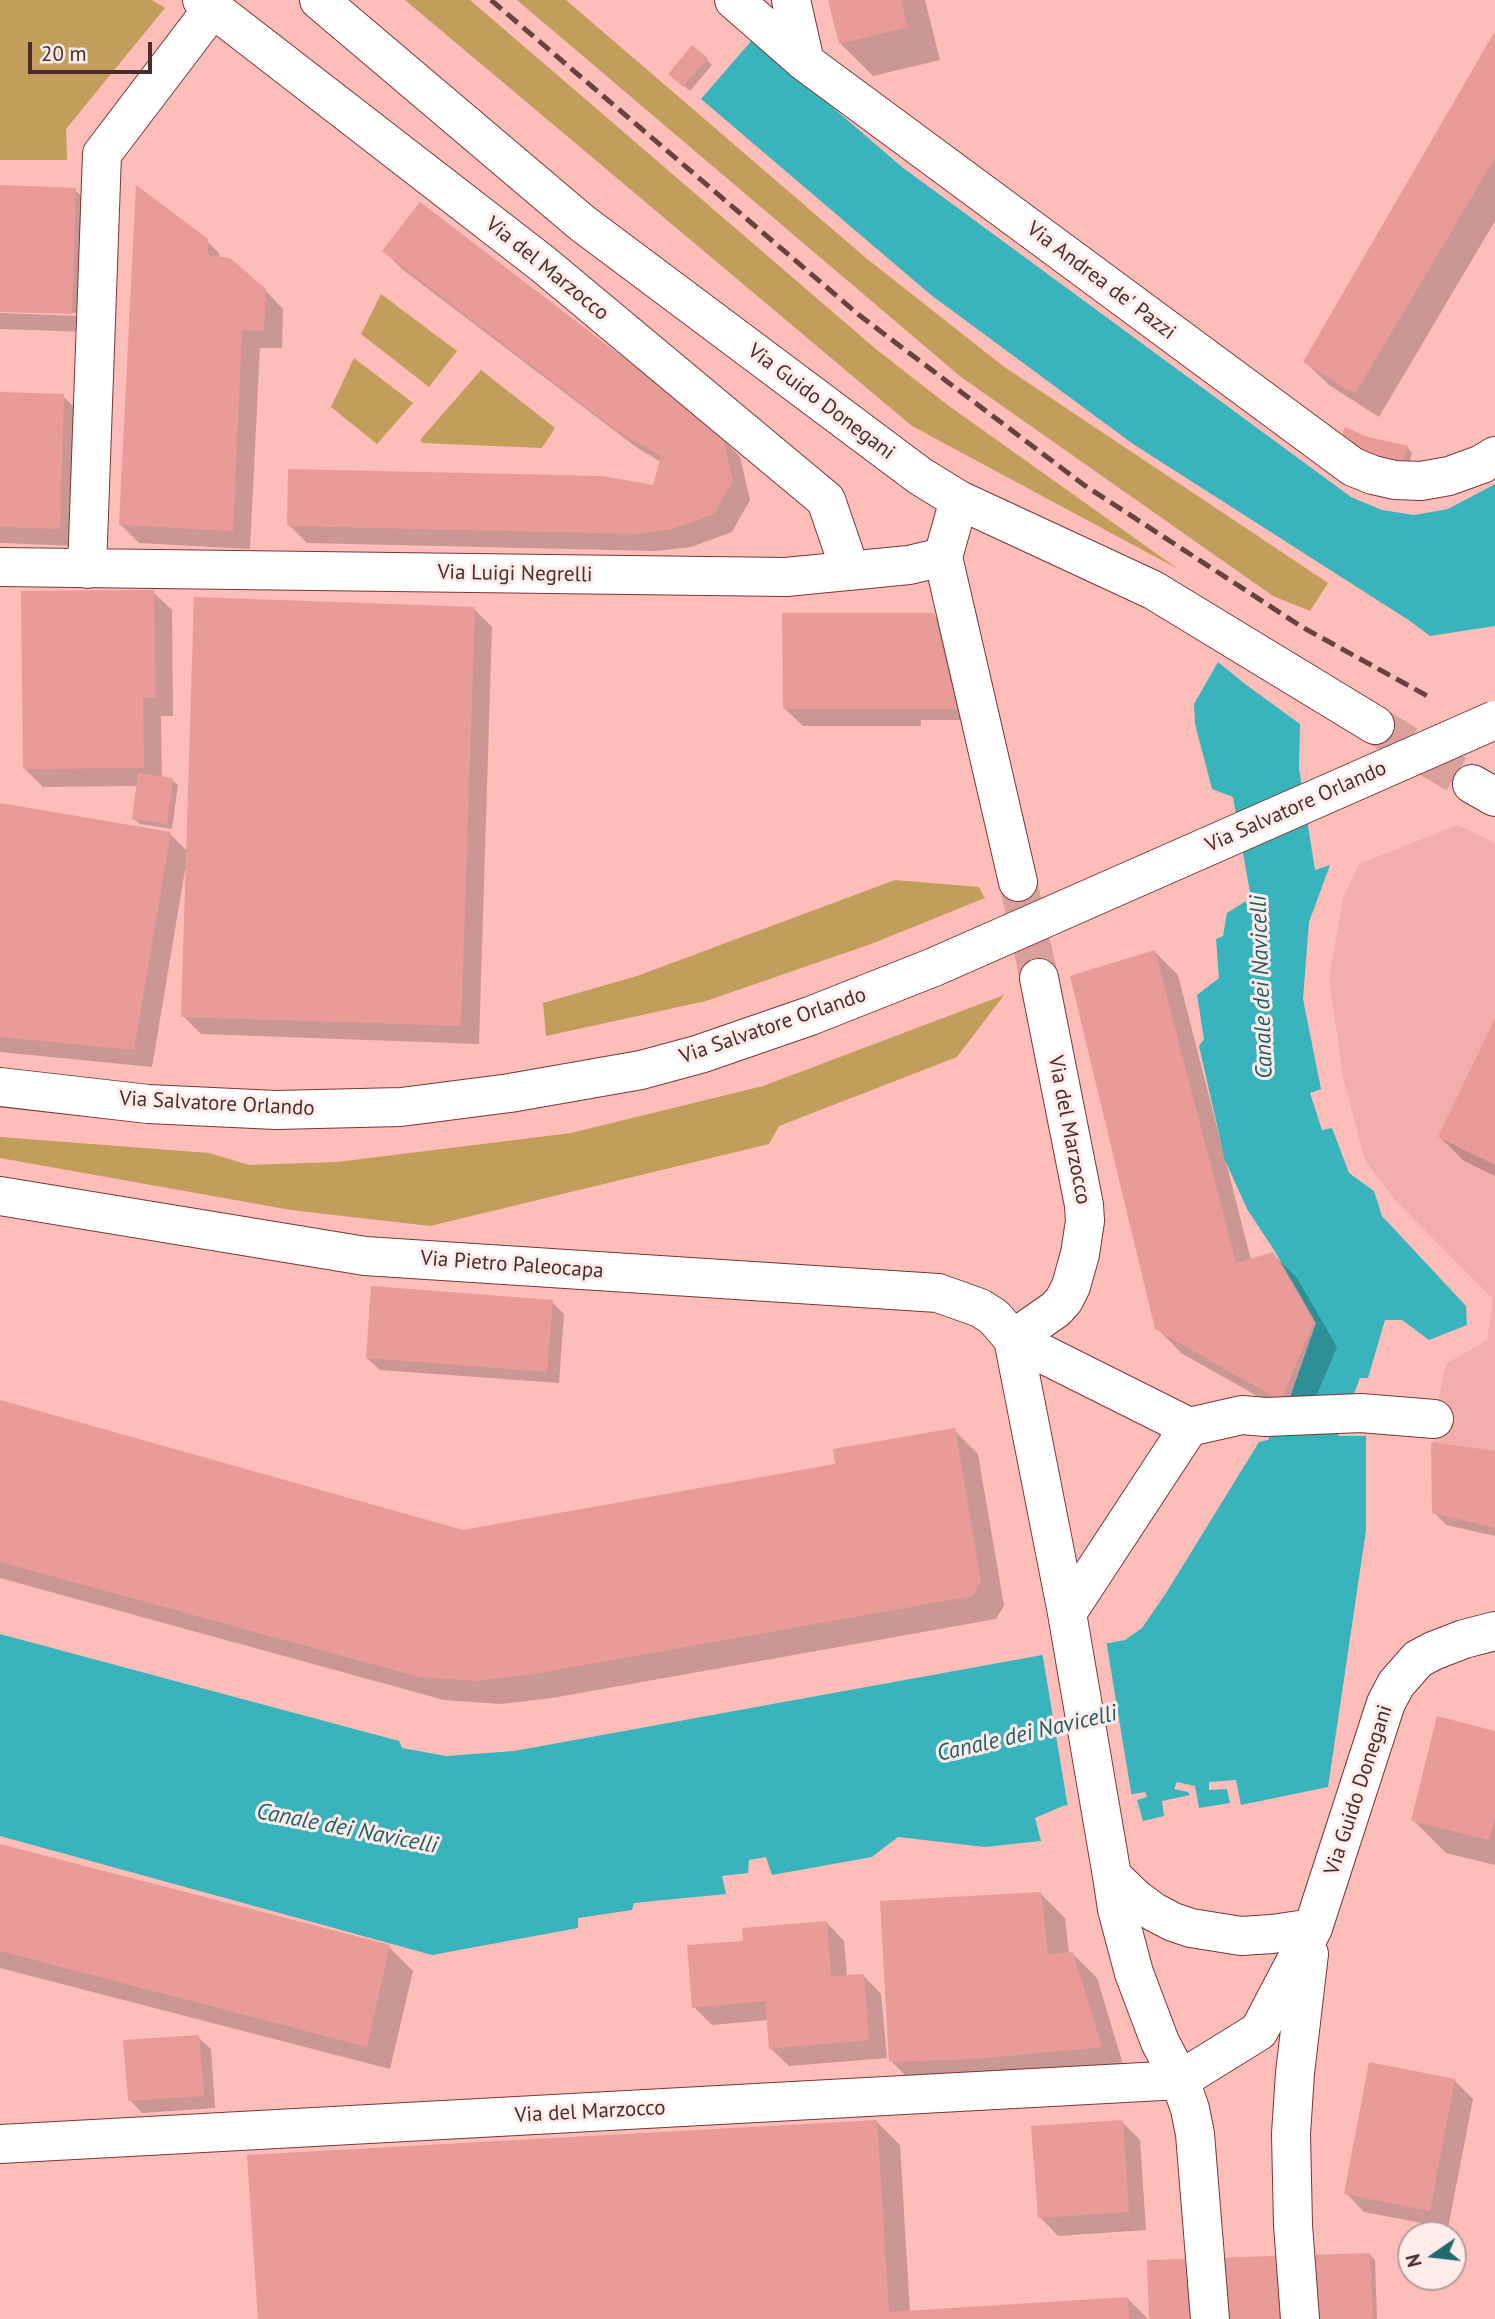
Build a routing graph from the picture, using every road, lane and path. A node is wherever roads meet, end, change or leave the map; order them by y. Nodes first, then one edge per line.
1 (319, 0) edge
2 (734, 0) edge
3 (791, 0) edge
4 (207, 4) edge
5 (806, 62) junction
6 (1495, 456) edge
7 (959, 500) junction
8 (943, 557) junction
9 (0, 567) edge
10 (87, 569) junction
11 (850, 570) junction
12 (1495, 720) edge
13 (1374, 725) tunnel mouth
14 (1018, 882) tunnel mouth
15 (1039, 978) tunnel mouth
16 (0, 1087) edge
17 (0, 1196) edge
18 (1013, 1339) junction
19 (1434, 1419) dead end
20 (1189, 1427) junction
21 (1067, 1613) junction
22 (1495, 1631) edge
23 (1112, 1876) junction
24 (1313, 1927) junction
25 (1180, 2080) junction
26 (0, 2144) edge
27 (1210, 2319) edge
28 (1300, 2319) edge

1 - 7 street, Via Guido Donegani
2 - 5 street, Via Andrea de' Pazzi
3 - 5 street
4 - 10 street
4 - 11 street, Via del Marzocco
5 - 6 street, Via Andrea de' Pazzi
7 - 8 street
7 - 13 street, Via Guido Donegani
8 - 11 street, Via Luigi Negrelli
8 - 14 street
9 - 10 street, Via Luigi Negrelli
10 - 11 street, Via Luigi Negrelli
12 - 16 street, Via Salvatore Orlando, bridge
15 - 18 street, Via del Marzocco
17 - 18 street, Via Pietro Paleocapa
18 - 20 street
18 - 21 street
19 - 20 street
20 - 21 street
21 - 23 street
22 - 24 street, Via Guido Donegani
23 - 24 street
23 - 25 street
24 - 25 street, Via del Marzocco
24 - 28 street
25 - 26 street, Via del Marzocco
25 - 27 street

